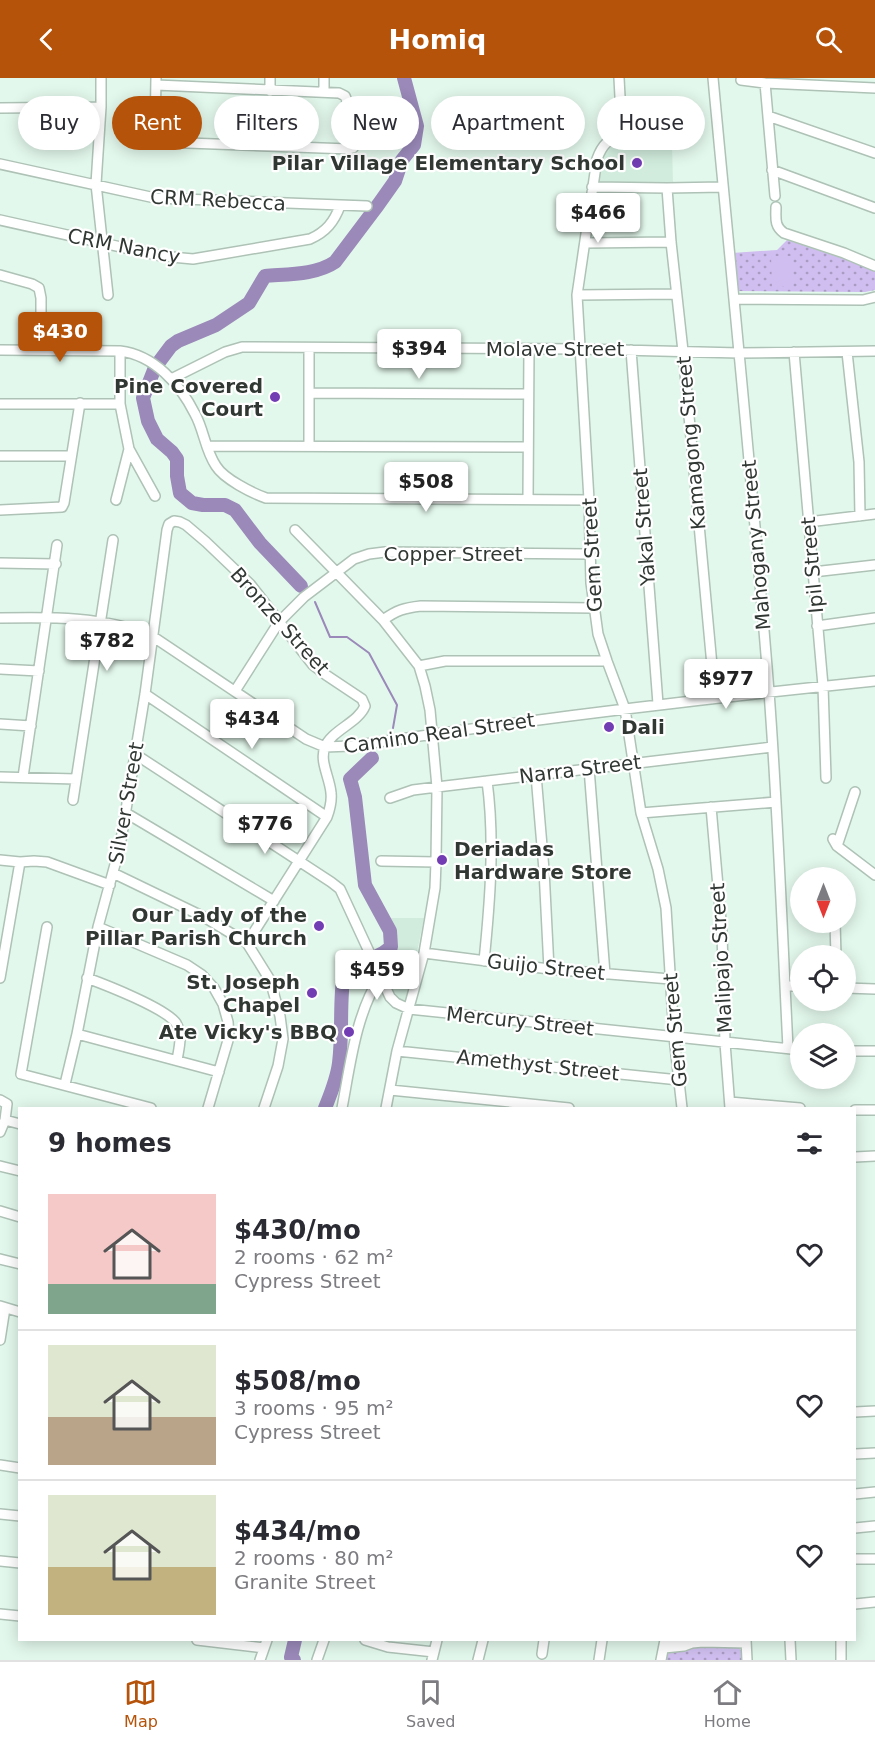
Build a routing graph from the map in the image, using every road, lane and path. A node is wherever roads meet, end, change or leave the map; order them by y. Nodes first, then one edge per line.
1 (101, 78) edge
2 (270, 78) edge
3 (324, 78) edge
4 (619, 78) edge
5 (713, 78) edge
6 (741, 80) dead end
7 (156, 81) edge
8 (213, 83) edge
9 (765, 83) junction
10 (875, 88) edge
11 (270, 91) junction
12 (324, 92) junction
13 (101, 107) junction
14 (0, 108) edge
15 (768, 116) junction
16 (875, 153) edge
17 (0, 164) edge
18 (772, 170) junction
19 (96, 184) junction
20 (592, 187) junction
21 (723, 187) junction
22 (667, 188) junction
23 (775, 196) dead end
24 (340, 206) junction
25 (367, 206) dead end
26 (776, 207) dead end
27 (875, 208) edge
28 (0, 220) edge
29 (671, 242) junction
30 (103, 243) junction
31 (585, 243) junction
32 (875, 266) edge
33 (0, 275) edge
34 (676, 294) junction
35 (108, 295) dead end
36 (577, 295) junction
37 (875, 297) edge
38 (735, 299) junction
39 (309, 348) junction
40 (529, 349) junction
41 (581, 349) junction
42 (0, 350) edge
43 (40, 350) junction
44 (631, 350) junction
45 (120, 351) junction
46 (683, 351) junction
47 (848, 351) junction
48 (875, 351) edge
49 (794, 352) junction
50 (739, 353) junction
51 (171, 379) junction
52 (310, 393) junction
53 (528, 394) junction
54 (80, 403) junction
55 (0, 404) edge
56 (120, 404) junction
57 (207, 446) junction
58 (309, 446) junction
59 (528, 447) junction
60 (129, 449) junction
61 (0, 456) edge
62 (71, 456) junction
63 (155, 496) dead end
64 (528, 499) junction
65 (589, 500) junction
66 (116, 501) dead end
67 (0, 510) edge
68 (875, 514) edge
69 (860, 516) junction
70 (174, 521) joint
71 (808, 522) junction
72 (295, 530) dead end
73 (113, 540) dead end
74 (57, 545) dead end
75 (589, 554) junction
76 (0, 564) edge
77 (56, 564) junction
78 (875, 565) edge
79 (336, 572) junction
80 (813, 572) junction
81 (594, 608) junction
82 (47, 617) junction
83 (0, 618) edge
84 (875, 618) edge
85 (383, 620) junction
86 (101, 621) junction
87 (279, 622) junction
88 (817, 626) junction
89 (152, 636) junction
90 (607, 661) junction
91 (419, 666) junction
92 (0, 669) edge
93 (39, 671) junction
94 (875, 682) edge
95 (823, 686) junction
96 (235, 691) junction
97 (769, 692) junction
98 (145, 694) junction
99 (715, 698) junction
100 (658, 704) junction
101 (626, 709) junction
102 (0, 724) edge
103 (31, 726) junction
104 (432, 734) junction
105 (325, 747) junction
106 (772, 747) junction
107 (135, 754) junction
108 (633, 762) junction
109 (590, 768) junction
110 (536, 775) junction
111 (0, 777) edge
112 (23, 777) junction
113 (826, 778) dead end
114 (76, 779) junction
115 (487, 781) junction
116 (437, 787) junction
117 (855, 792) dead end
118 (390, 798) dead end
119 (73, 800) dead end
120 (776, 802) junction
121 (711, 807) junction
122 (126, 813) junction
123 (641, 813) junction
124 (327, 817) junction
125 (0, 860) edge
126 (381, 861) dead end
127 (21, 862) junction
128 (300, 862) junction
129 (436, 862) junction
130 (113, 873) junction
131 (875, 876) edge
132 (110, 885) junction
133 (274, 901) junction
134 (47, 927) dead end
135 (98, 927) junction
136 (248, 943) junction
137 (423, 953) junction
138 (484, 961) junction
139 (549, 969) junction
140 (605, 975) junction
141 (380, 977) junction
142 (0, 978) edge
143 (87, 978) junction
144 (670, 979) junction
145 (785, 986) junction
146 (790, 986) edge
147 (856, 988) edge
148 (875, 989) edge
149 (409, 1009) junction
150 (77, 1034) junction
151 (674, 1037) junction
152 (725, 1043) junction
153 (788, 1048) joint
154 (398, 1051) junction
155 (856, 1051) edge
156 (875, 1051) edge
157 (177, 1060) junction
158 (219, 1072) junction
159 (679, 1080) junction
160 (65, 1084) junction
161 (390, 1090) junction
162 (3, 1102) edge
163 (730, 1105) edge
164 (147, 1107) edge
165 (208, 1107) edge
166 (264, 1107) edge
167 (342, 1107) edge
168 (386, 1107) edge
169 (559, 1107) edge
170 (682, 1107) edge
171 (777, 1107) edge
172 (856, 1110) edge
173 (875, 1110) edge
174 (5, 1120) junction
175 (18, 1124) edge
176 (0, 1132) edge
177 (856, 1156) edge
178 (875, 1156) edge
179 (0, 1166) edge
180 (18, 1170) edge
181 (0, 1211) edge
182 (18, 1216) edge
183 (0, 1258) edge
184 (18, 1263) edge
185 (3, 1307) edge
186 (18, 1311) edge
187 (0, 1340) edge
188 (875, 1411) edge
189 (856, 1412) edge
190 (875, 1453) edge
191 (856, 1454) edge
192 (0, 1465) edge
193 (18, 1468) edge
194 (875, 1492) edge
195 (856, 1494) edge
196 (0, 1514) edge
197 (18, 1516) edge
198 (875, 1526) edge
199 (856, 1528) edge
200 (856, 1559) edge
201 (875, 1559) edge
202 (0, 1561) edge
203 (18, 1563) edge
204 (875, 1602) edge
205 (856, 1604) edge
206 (0, 1614) edge
207 (18, 1616) edge
208 (214, 1641) edge
209 (324, 1641) edge
210 (368, 1641) edge
211 (437, 1641) edge
212 (483, 1641) edge
213 (544, 1641) edge
214 (602, 1641) edge
215 (703, 1641) edge
216 (746, 1641) edge
217 (790, 1641) edge
218 (841, 1641) edge
219 (265, 1644) edge
220 (664, 1644) edge
221 (542, 1654) dead end
222 (433, 1656) edge
223 (317, 1659) edge
224 (260, 1660) edge
225 (478, 1660) edge
226 (599, 1660) edge
227 (661, 1660) edge
228 (747, 1660) edge
229 (791, 1660) edge
230 (841, 1660) edge

1 - 13 street
2 - 11 street
3 - 12 street
4 - 20 street, Gem Street
5 - 21 street, Mahogany Street
6 - 9 street
7 - 8 street
7 - 12 street
8 - 11 street
9 - 10 street
9 - 15 street
11 - 12 street
13 - 14 street
13 - 19 street
15 - 16 street
15 - 18 street
17 - 19 street, CRM Rebecca
18 - 23 street
18 - 27 street
19 - 24 street, CRM Rebecca
19 - 30 street
20 - 22 street
20 - 31 street, Gem Street
21 - 22 street
21 - 38 street, Mahogany Street
22 - 29 street, Kamagong Street
24 - 25 street, CRM Rebecca
24 - 30 street, CRM Nancy
26 - 32 street
28 - 30 street, CRM Nancy
29 - 31 street
29 - 34 street, Kamagong Street
30 - 35 street
31 - 36 street, Gem Street
33 - 43 street
34 - 36 street
34 - 46 street, Kamagong Street
36 - 41 street, Gem Street
37 - 38 street
38 - 50 street, Mahogany Street
39 - 40 street, Molave Street
39 - 51 street, Molave Street
39 - 52 street
40 - 41 street, Molave Street
40 - 53 street
41 - 44 street, Molave Street
41 - 65 street, Gem Street
42 - 43 street
43 - 45 street
44 - 46 street, Molave Street
44 - 100 street, Yakal Street
45 - 51 street
45 - 56 street
46 - 50 street, Molave Street
46 - 99 street, Kamagong Street
47 - 48 street, Molave Street
47 - 49 street, Molave Street
47 - 69 street
49 - 50 street, Molave Street
49 - 71 street, Ipil Street
50 - 97 street, Mahogany Street
51 - 57 street
52 - 53 street
52 - 58 street
53 - 59 street
54 - 55 street
54 - 56 street
54 - 62 street
56 - 60 street
57 - 58 street
57 - 64 street
58 - 59 street
59 - 64 street
60 - 63 street
60 - 66 street
61 - 62 street
62 - 67 street
64 - 65 street
65 - 75 street, Gem Street
68 - 69 street
69 - 71 street
70 - 87 street, Bronze Street
70 - 89 street, Silver Street
71 - 80 street, Ipil Street
72 - 79 street
73 - 86 street
74 - 77 street
75 - 79 street, Copper Street
75 - 81 street, Gem Street
76 - 77 street
77 - 82 street
78 - 80 street
79 - 85 street
79 - 87 street, Copper Street
80 - 88 street, Ipil Street
81 - 85 street
81 - 90 street, Gem Street
82 - 83 street, Camino Real Street
82 - 86 street, Camino Real Street
82 - 93 street
84 - 88 street
85 - 91 street
86 - 89 street, Camino Real Street
86 - 114 street
87 - 96 street, Copper Street
87 - 105 street, Bronze Street
88 - 95 street, Ipil Street
89 - 96 street, Camino Real Street
89 - 98 street, Silver Street
90 - 91 street
90 - 101 street, Gem Street
91 - 104 street
92 - 93 street
93 - 103 street
94 - 95 street, Camino Real Street
95 - 97 street, Camino Real Street
95 - 113 street, Ipil Street
96 - 105 street, Camino Real Street
97 - 99 street, Camino Real Street
97 - 106 street, Mahogany Street
98 - 107 street, Silver Street
98 - 124 street
99 - 100 street, Camino Real Street
100 - 101 street, Camino Real Street
101 - 104 street, Camino Real Street
101 - 108 street, Gem Street
102 - 103 street
103 - 112 street
104 - 105 street, Camino Real Street
104 - 116 street
105 - 124 street
106 - 108 street, Narra Street
106 - 120 street, Mahogany Street
107 - 122 street, Silver Street
107 - 128 street
108 - 109 street, Narra Street
108 - 123 street, Gem Street
109 - 110 street, Narra Street
109 - 140 street
110 - 115 street, Narra Street
110 - 139 street
111 - 112 street
112 - 114 street
114 - 119 street
115 - 116 street, Narra Street
115 - 138 street
116 - 118 street, Narra Street
116 - 129 street
117 - 131 street
120 - 121 street
120 - 145 street, Mahogany Street
121 - 123 street
121 - 152 street, Malipajo Street
122 - 130 street, Silver Street
122 - 133 street
123 - 144 street, Gem Street
124 - 128 street
125 - 127 street
126 - 129 street
127 - 132 street
127 - 142 street
128 - 133 street
128 - 141 street
129 - 137 street
130 - 132 street, Silver Street
130 - 136 street
132 - 135 street, Silver Street
133 - 136 street
134 - 160 street
135 - 143 street, Silver Street
135 - 158 street
136 - 166 street
137 - 138 street, Guijo Street
137 - 149 street
138 - 139 street, Guijo Street
139 - 140 street, Guijo Street
140 - 144 street, Guijo Street
141 - 149 street
141 - 167 street
143 - 150 street, Silver Street
143 - 157 street
144 - 151 street, Gem Street
145 - 146 street
145 - 153 street, Mahogany Street
147 - 148 street
149 - 151 street, Mercury Street
149 - 154 street
150 - 157 street
150 - 160 street, Silver Street
151 - 152 street, Mercury Street
151 - 159 street, Gem Street
152 - 153 street, Mercury Street
152 - 163 street, Malipajo Street
154 - 159 street, Amethyst Street
154 - 161 street
155 - 156 street
157 - 158 street
158 - 165 street
159 - 170 street, Gem Street
160 - 164 street
161 - 168 street
161 - 169 street
162 - 174 street
163 - 171 street
172 - 173 street
174 - 175 street
174 - 176 street
177 - 178 street
179 - 180 street
181 - 182 street
183 - 184 street
185 - 186 street
185 - 187 street
188 - 189 street
190 - 191 street
192 - 193 street
194 - 195 street
196 - 197 street
198 - 199 street
200 - 201 street
202 - 203 street
204 - 205 street
206 - 207 street
208 - 219 street
209 - 223 street
210 - 222 street
211 - 222 street
212 - 225 street
213 - 221 street
214 - 226 street
215 - 216 street
215 - 220 street
216 - 228 street
217 - 229 street
218 - 230 street
219 - 224 street
220 - 227 street

